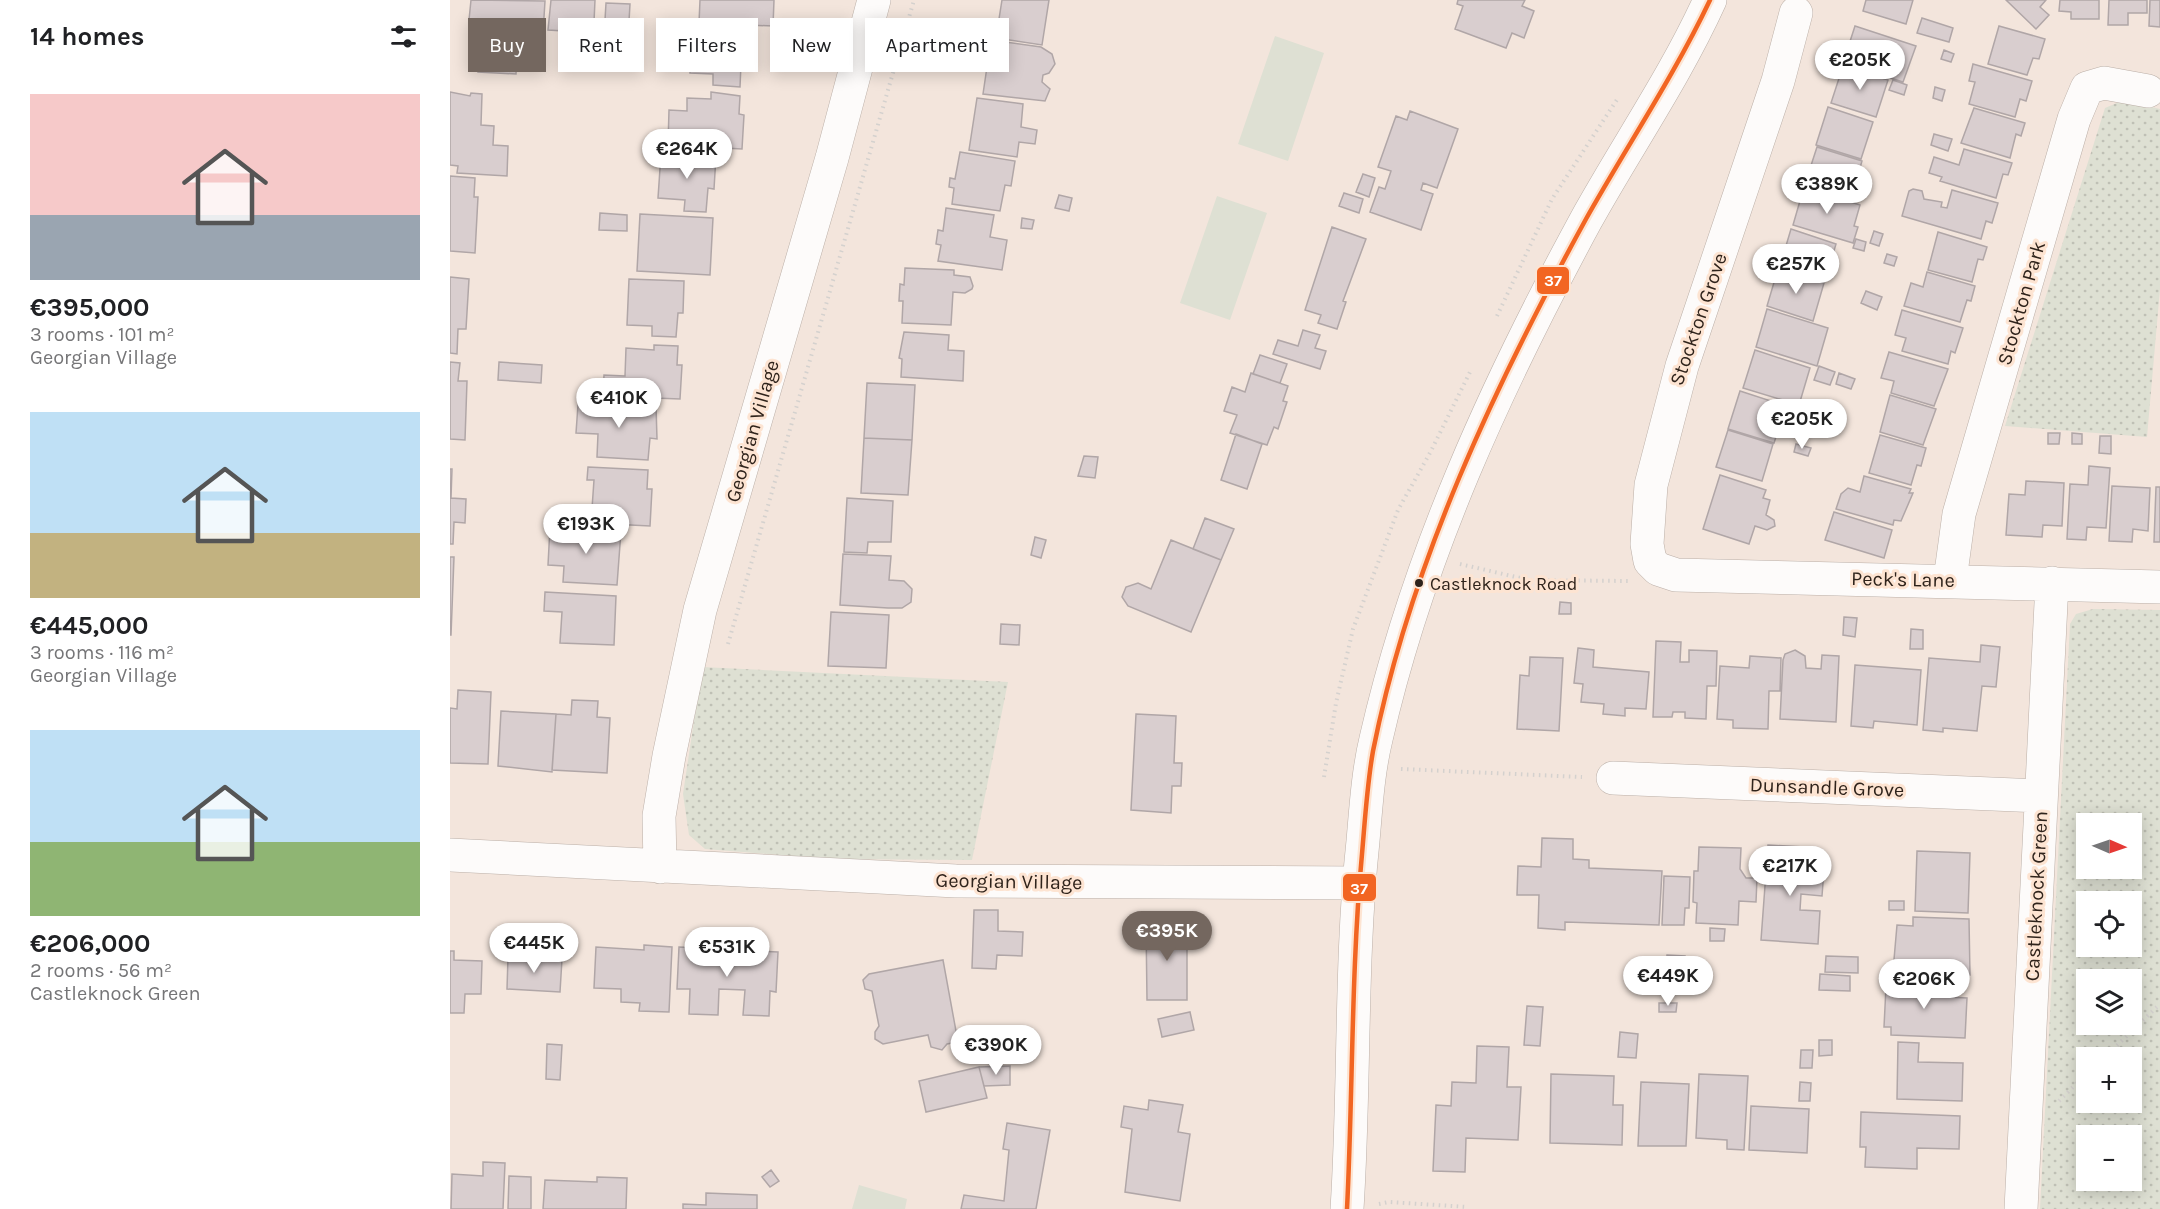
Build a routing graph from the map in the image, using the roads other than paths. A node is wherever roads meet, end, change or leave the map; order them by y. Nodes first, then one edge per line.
1 (874, 0) edge
2 (1710, 0) edge
3 (1796, 13) dead end
4 (2148, 91) dead end
5 (1650, 561) joint
6 (1950, 580) junction
7 (2052, 584) junction
8 (2160, 587) edge
9 (1613, 778) road end
10 (2040, 795) junction
11 (450, 855) edge
12 (660, 867) junction
13 (1359, 883) junction
14 (1359, 1208) edge
15 (2021, 1209) edge

1 - 12 street, Georgian Village
2 - 13 street
3 - 5 street, Stockton Grove
4 - 6 street, Stockton Park
5 - 6 street, Peck's Lane
6 - 7 street, Peck's Lane
7 - 8 street, Peck's Lane
7 - 10 street, Castleknock Green
9 - 10 street, Dunsandle Grove
10 - 15 street, Castleknock Green
11 - 12 street, Georgian Village
12 - 13 street, Georgian Village
13 - 14 street

